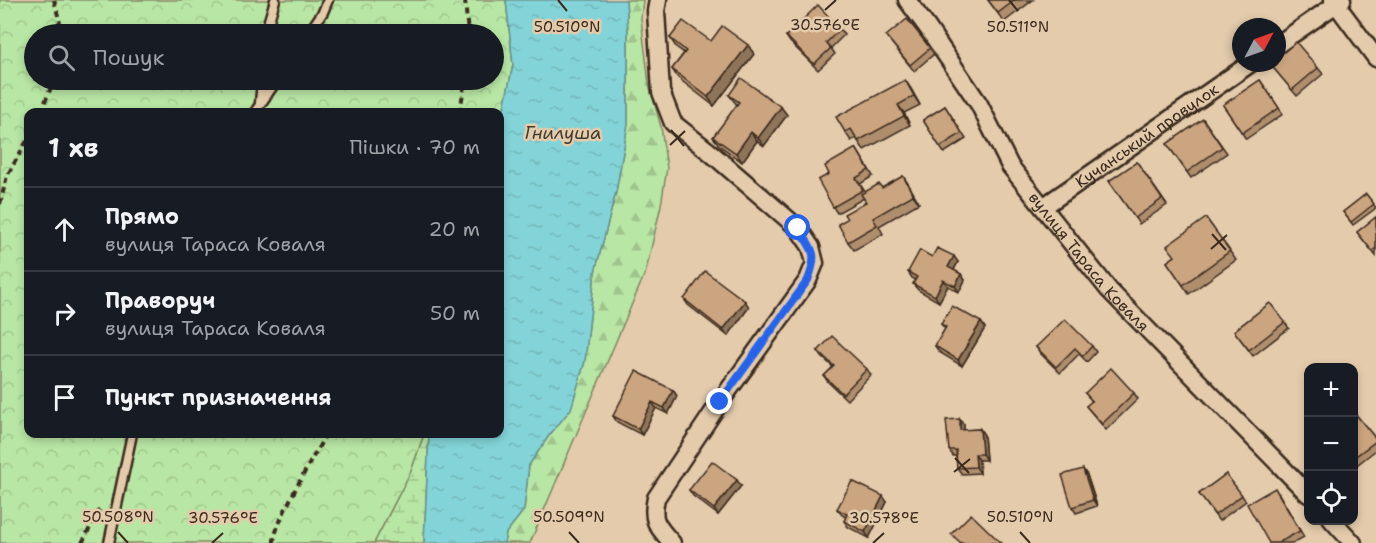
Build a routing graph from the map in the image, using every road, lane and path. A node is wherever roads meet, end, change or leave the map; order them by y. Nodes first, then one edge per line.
1 (54, 0) edge
2 (275, 0) edge
3 (328, 0) edge
4 (465, 0) edge
5 (657, 0) edge
6 (907, 0) edge
7 (1337, 1) edge
8 (60, 24) edge
9 (268, 24) edge
10 (315, 24) edge
11 (467, 24) edge
12 (1286, 38) edge
13 (1376, 58) edge
14 (1238, 72) edge
15 (50, 90) edge
16 (261, 90) edge
17 (270, 90) edge
18 (463, 90) edge
19 (260, 103) junction
20 (43, 108) edge
21 (257, 108) edge
22 (461, 108) edge
23 (24, 146) edge
24 (0, 204) edge
25 (1043, 207) junction
26 (131, 438) edge
27 (324, 438) edge
28 (1304, 490) edge
29 (1337, 525) edge
30 (274, 541) edge
31 (109, 543) edge
32 (267, 543) edge
33 (672, 543) edge
34 (1353, 543) edge

1 - 8 path
2 - 9 lane
3 - 10 lane
4 - 11 path
5 - 33 street
6 - 25 street, вулиця Тараса Коваля
7 - 12 street
7 - 13 street
14 - 25 street, Кучанський провулок
15 - 20 path
16 - 19 lane
17 - 19 lane
18 - 22 path
19 - 21 lane
23 - 24 path
25 - 28 street, вулиця Тараса Коваля
26 - 31 lane
27 - 30 path
29 - 34 street
30 - 32 path

